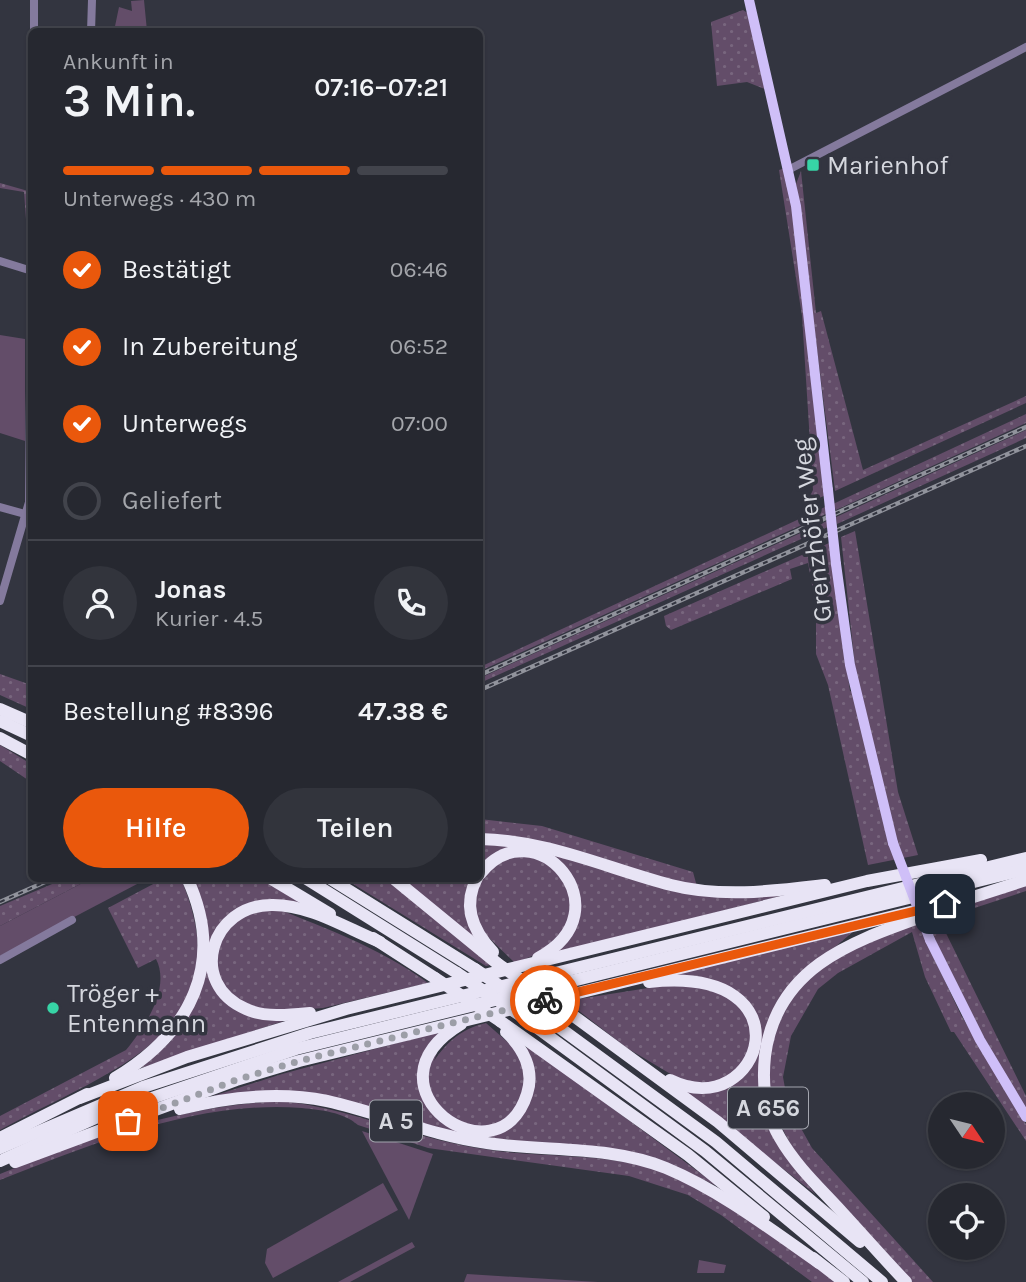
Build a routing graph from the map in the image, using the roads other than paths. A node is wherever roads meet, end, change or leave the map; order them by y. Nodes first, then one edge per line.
1 (34, 0) edge
2 (92, 0) edge
3 (749, 0) edge
4 (34, 28) edge
5 (91, 28) edge
6 (1026, 47) edge
7 (788, 170) junction
8 (0, 261) edge
9 (28, 270) edge
10 (0, 507) edge
11 (28, 516) edge
12 (28, 519) edge
13 (0, 601) edge
14 (0, 707) edge
15 (28, 714) edge
16 (0, 721) edge
17 (28, 721) edge
18 (28, 734) edge
19 (0, 738) edge
20 (28, 753) edge
21 (483, 839) edge
22 (1026, 858) edge
23 (1006, 862) junction
24 (1026, 869) edge
25 (483, 871) edge
26 (1026, 880) edge
27 (867, 881) junction
28 (188, 882) edge
29 (277, 882) edge
30 (311, 882) edge
31 (335, 882) edge
32 (398, 882) edge
33 (476, 882) edge
34 (972, 897) junction
35 (72, 920) dead end
36 (380, 942) junction
37 (0, 960) edge
38 (500, 963) junction
39 (515, 971) junction
40 (604, 986) junction
41 (346, 1009) junction
42 (479, 1014) junction
43 (498, 1022) junction
44 (632, 1059) junction
45 (80, 1098) junction
46 (1026, 1117) edge
47 (128, 1121) junction
48 (0, 1138) edge
49 (0, 1148) edge
50 (0, 1161) edge
51 (0, 1168) edge
52 (819, 1263) junction
53 (844, 1282) edge
54 (863, 1282) edge
55 (882, 1282) edge
56 (905, 1282) edge

1 - 4 street
2 - 5 street
3 - 7 main road, Grenzhöfer Weg
6 - 7 street
7 - 46 main road, Grenzhöfer Weg, bridge
8 - 9 street
10 - 11 street
12 - 13 street
14 - 15 highway
14 - 17 highway
16 - 18 highway
19 - 20 highway
21 - 27 highway
22 - 23 highway
23 - 27 highway
23 - 49 highway
24 - 50 highway
25 - 39 highway
26 - 34 highway, A 656
27 - 39 highway
28 - 45 highway
29 - 36 highway
30 - 54 highway, bridge
31 - 55 highway, bridge
32 - 38 highway
33 - 38 highway
34 - 40 highway, A 656
34 - 56 highway, A 656
35 - 37 street
36 - 41 highway
36 - 42 highway, bridge
38 - 39 highway, bridge
39 - 41 highway
39 - 44 highway, bridge
40 - 42 highway
40 - 44 highway
41 - 45 highway
42 - 43 highway, bridge
42 - 43 highway
42 - 47 highway
43 - 52 highway, A 5
44 - 56 highway
45 - 48 highway
47 - 51 highway
47 - 52 highway, A 5
52 - 53 highway, A 5

